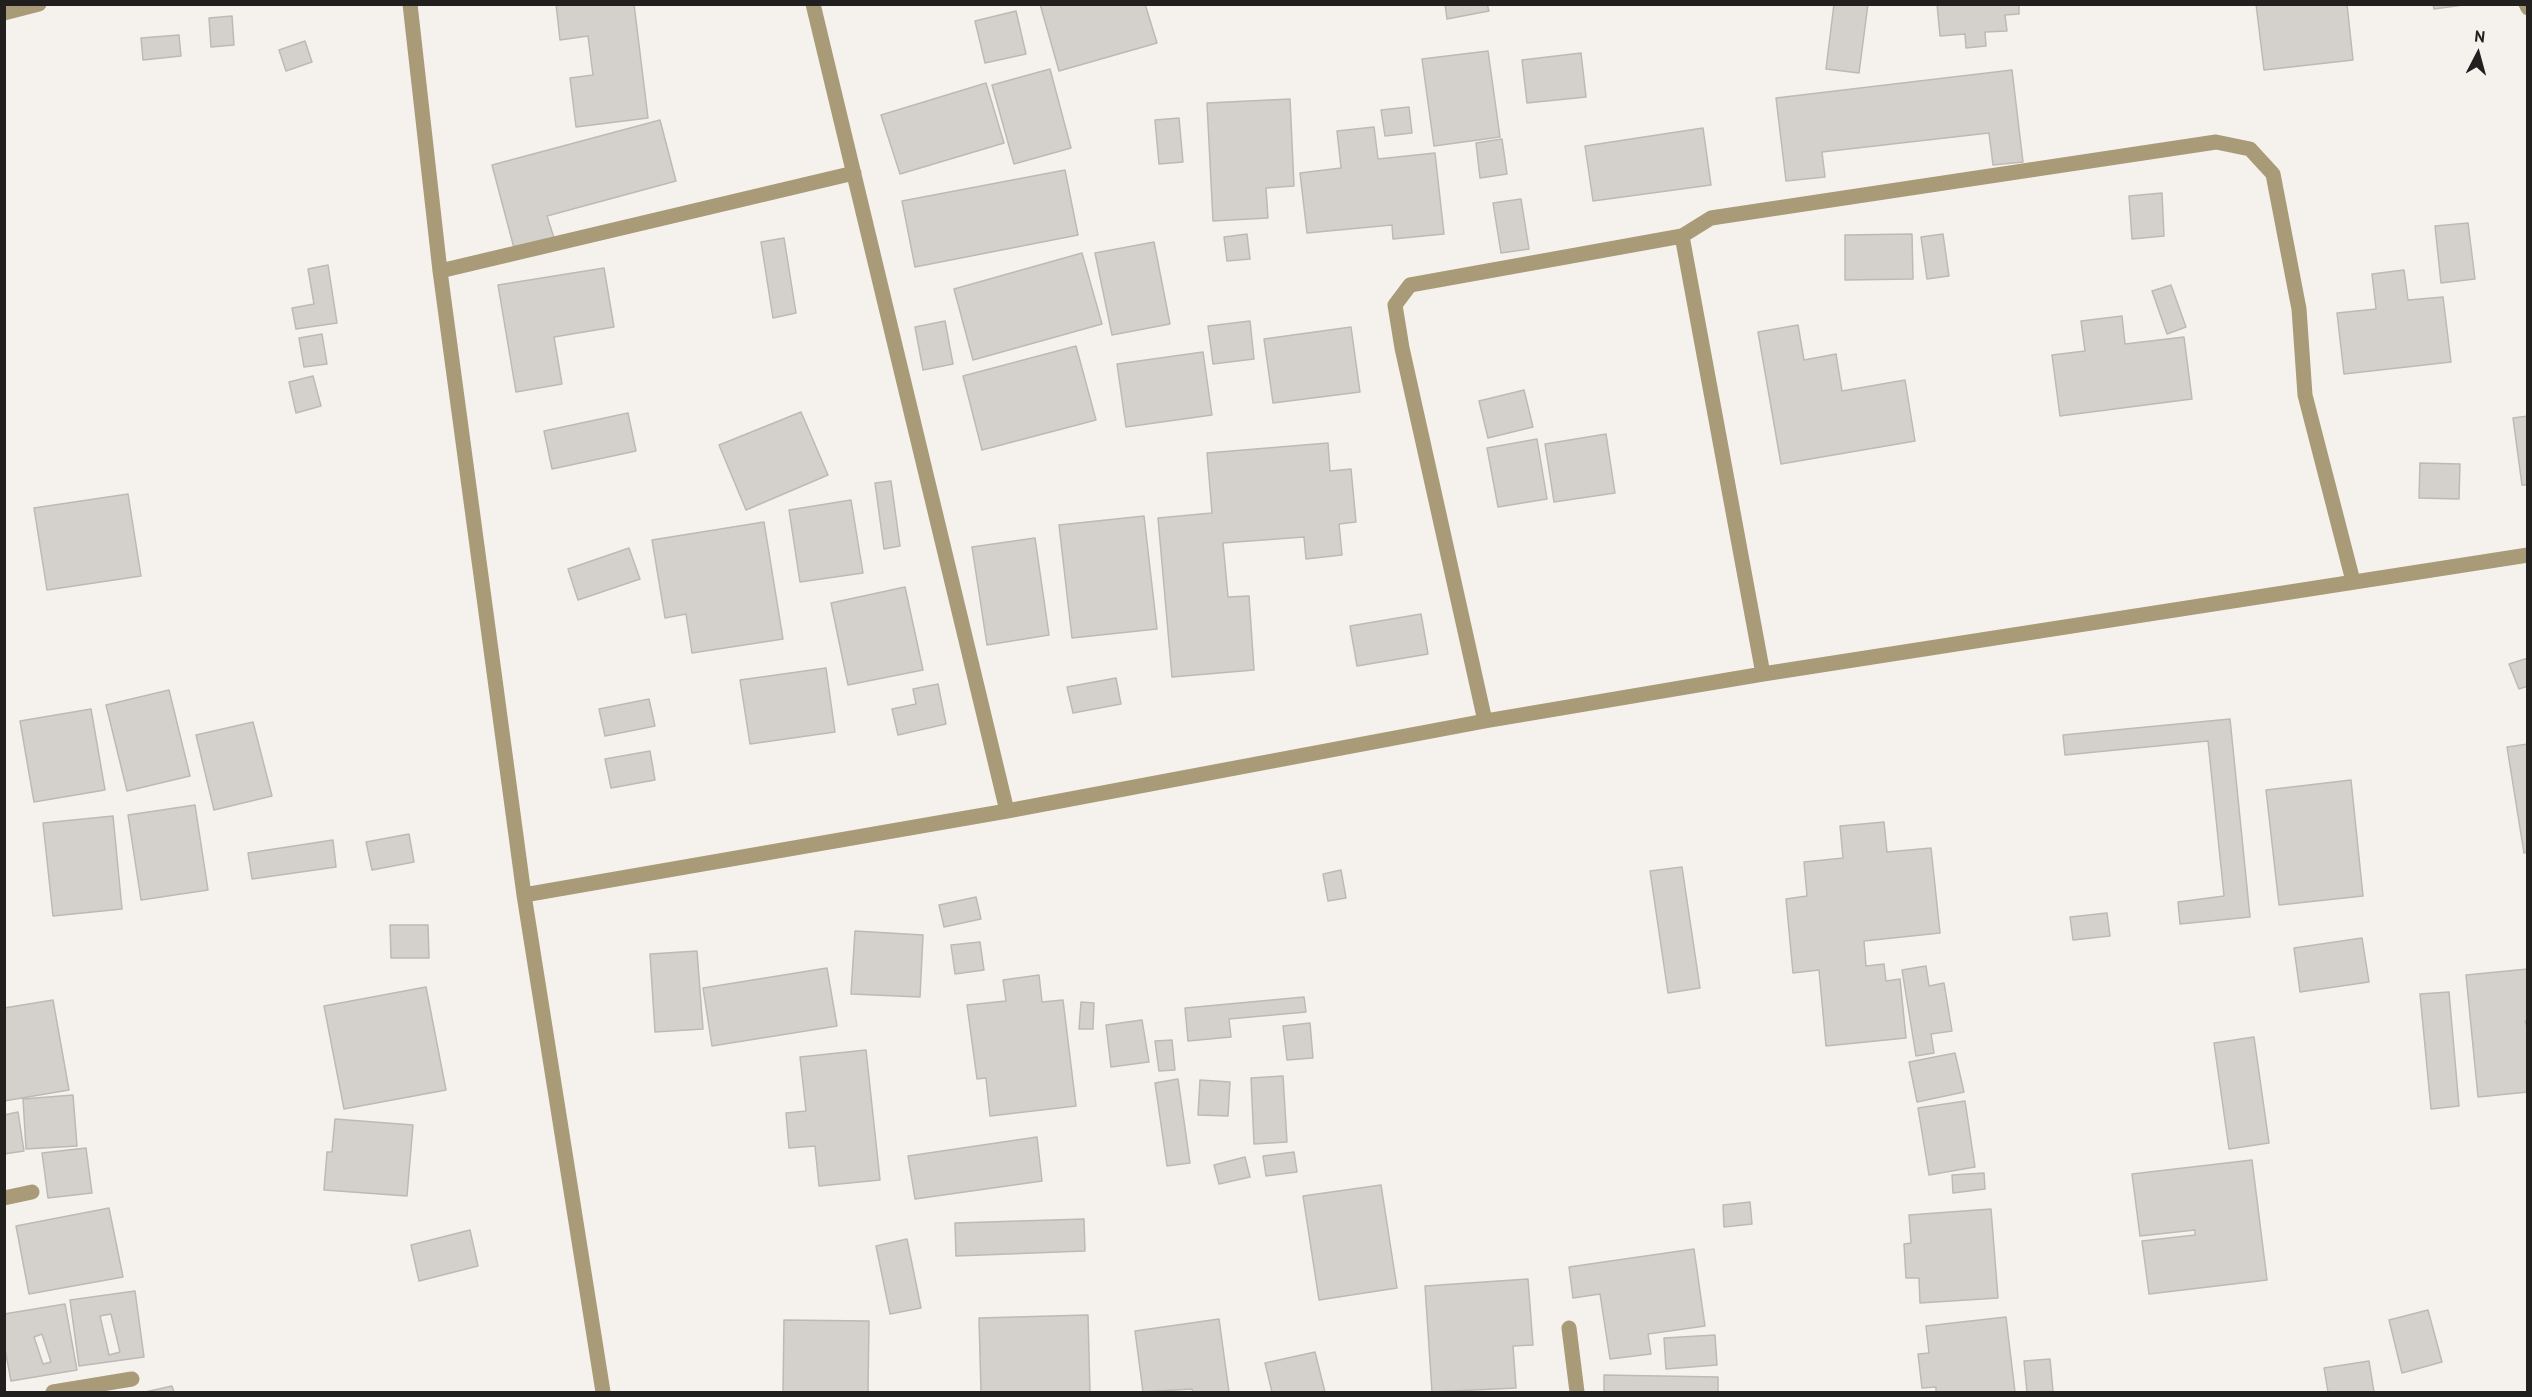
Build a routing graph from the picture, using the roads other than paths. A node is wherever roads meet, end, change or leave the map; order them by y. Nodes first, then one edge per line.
1 (39, 4) edge
2 (410, 4) edge
3 (813, 4) edge
4 (4, 13) edge
5 (854, 173) junction
6 (1682, 236) junction
7 (440, 271) junction
8 (2528, 555) edge
9 (2353, 581) junction
10 (1763, 674) junction
11 (1485, 721) junction
12 (1007, 812) junction
13 (524, 895) junction
14 (32, 1192) dead end
15 (4, 1198) edge
16 (1569, 1328) dead end
17 (132, 1379) dead end
18 (53, 1392) edge
19 (603, 1392) edge
20 (1577, 1392) edge

1 - 4 street
2 - 7 street
3 - 5 street
5 - 7 street
5 - 12 street
6 - 9 street
6 - 10 street
6 - 11 street
7 - 13 street
8 - 9 street
9 - 10 street
10 - 11 street
11 - 12 street
12 - 13 street
13 - 19 street
14 - 15 street
16 - 20 street
17 - 18 street

